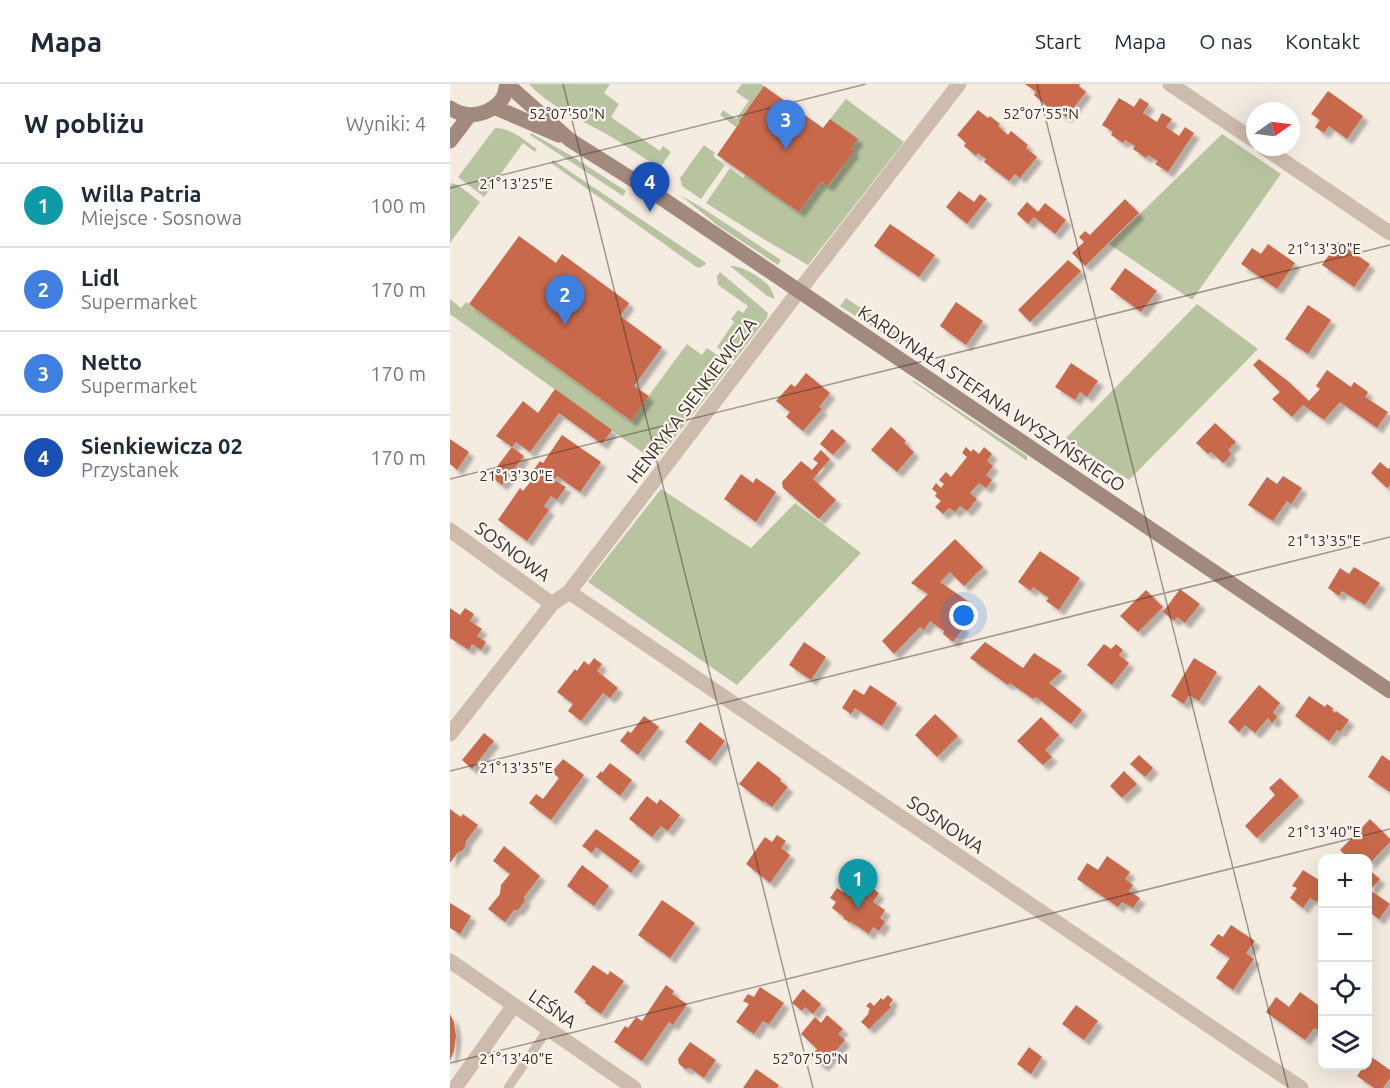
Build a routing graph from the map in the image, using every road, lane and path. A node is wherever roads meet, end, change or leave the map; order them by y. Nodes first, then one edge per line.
1 (507, 84) edge
2 (959, 84) edge
3 (1170, 84) edge
4 (494, 107) junction
5 (450, 108) edge
6 (469, 116) junction
7 (1246, 135) edge
8 (570, 140) junction
9 (450, 141) edge
10 (1276, 156) edge
11 (1390, 233) edge
12 (799, 291) junction
13 (450, 530) edge
14 (569, 592) junction
15 (552, 604) junction
16 (1390, 691) edge
17 (450, 734) edge
18 (450, 961) edge
19 (514, 1005) junction
20 (548, 1029) junction
21 (455, 1088) edge
22 (508, 1088) edge
23 (634, 1088) edge
24 (1301, 1088) edge

1 - 4 street
1 - 8 street, KARDYNAŁA STEFANA WYSZYŃSKIEGO
2 - 12 street, HENRYKA SIENKIEWICZA
3 - 7 street
4 - 6 street
4 - 8 street, KARDYNAŁA STEFANA WYSZYŃSKIEGO
5 - 6 street
6 - 9 street
8 - 12 street, KARDYNAŁA STEFANA WYSZYŃSKIEGO
10 - 11 street
12 - 14 street, HENRYKA SIENKIEWICZA
12 - 16 street, KARDYNAŁA STEFANA WYSZYŃSKIEGO
13 - 15 street, SOSNOWA
14 - 15 street, HENRYKA SIENKIEWICZA
14 - 24 street, SOSNOWA
15 - 17 street, HENRYKA SIENKIEWICZA
18 - 19 street, LEŚNA
19 - 20 street, LEŚNA
19 - 21 street
20 - 22 lane
20 - 23 street, LEŚNA

